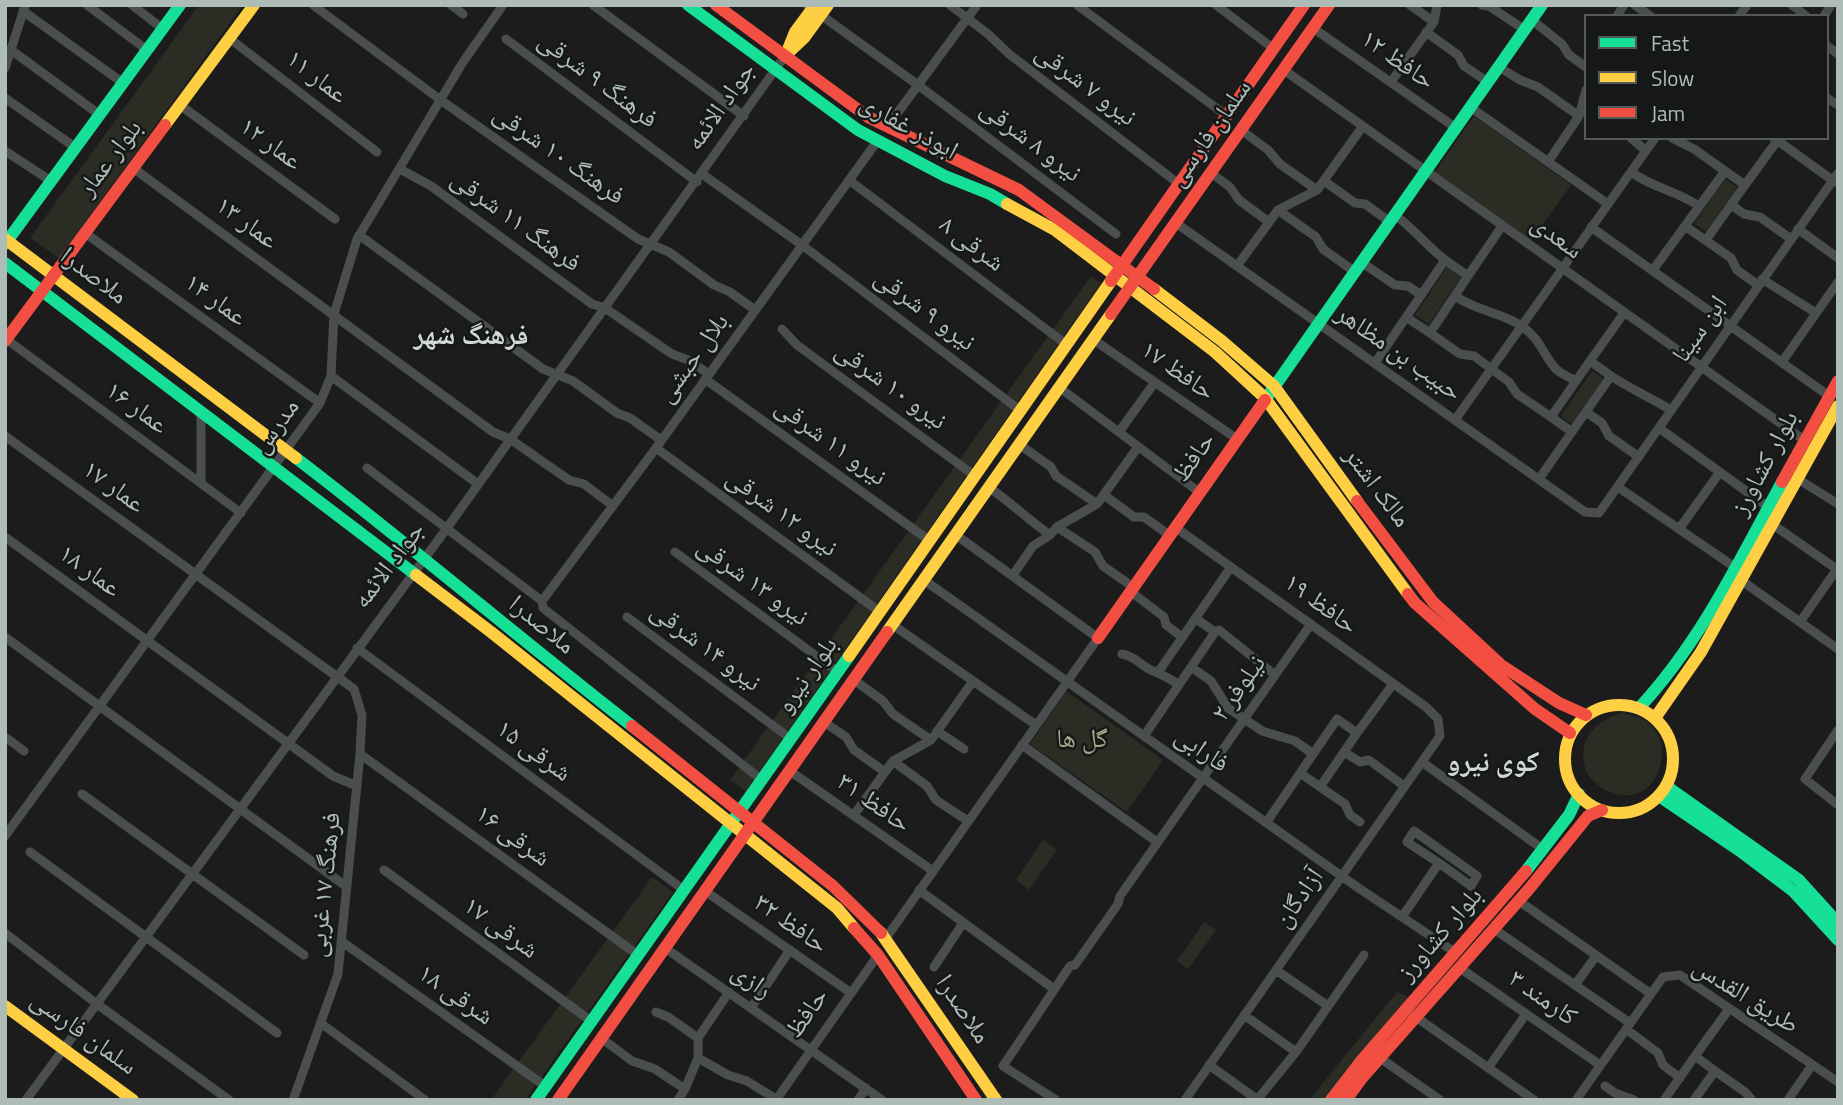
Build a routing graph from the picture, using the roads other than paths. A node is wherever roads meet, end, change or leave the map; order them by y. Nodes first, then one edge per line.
1 (87, 5) edge
2 (132, 5) edge
3 (180, 5) edge
4 (254, 5) edge
5 (313, 5) edge
6 (451, 5) edge
7 (503, 5) edge
8 (593, 5) edge
9 (688, 5) edge
10 (716, 5) edge
11 (950, 5) edge
12 (977, 5) edge
13 (1077, 5) edge
14 (1216, 5) edge
15 (1304, 5) edge
16 (1329, 5) edge
17 (1410, 5) edge
18 (1437, 5) edge
19 (1482, 5) edge
20 (1542, 5) edge
21 (1635, 5) edge
22 (24, 8) edge
23 (817, 8) edge
24 (1649, 11) edge
25 (463, 14) dead end
26 (967, 19) junction
27 (1434, 22) junction
28 (1528, 25) junction
29 (1313, 28) junction
30 (163, 29) junction
31 (1426, 33) junction
32 (229, 38) junction
33 (506, 39) dead end
34 (1274, 49) junction
35 (11, 50) junction
36 (148, 50) junction
37 (785, 55) junction
38 (1584, 66) edge
39 (1499, 67) junction
40 (5, 68) edge
41 (776, 70) junction
42 (1284, 70) junction
43 (1391, 82) junction
44 (1488, 82) junction
45 (123, 83) junction
46 (918, 85) junction
47 (5, 98) edge
48 (1584, 98) edge
49 (442, 102) junction
50 (180, 105) junction
51 (1470, 107) junction
52 (100, 115) junction
53 (896, 115) dead end
54 (744, 116) junction
55 (1227, 116) junction
56 (1579, 116) junction
57 (1363, 126) junction
58 (1456, 128) junction
59 (1241, 130) junction
60 (1633, 140) edge
61 (1654, 140) edge
62 (1676, 140) edge
63 (1775, 140) edge
64 (1778, 140) edge
65 (878, 141) junction
66 (76, 148) junction
67 (5, 151) edge
68 (1646, 151) junction
69 (377, 152) dead end
70 (1548, 162) junction
71 (133, 168) junction
72 (400, 169) junction
73 (1426, 171) junction
74 (1724, 171) junction
75 (1631, 172) junction
76 (1211, 173) junction
77 (699, 178) junction
78 (1836, 179) edge
79 (849, 180) junction
80 (51, 181) junction
81 (1324, 181) junction
82 (1180, 184) junction
83 (1745, 186) junction
84 (1317, 190) junction
85 (1608, 204) junction
86 (1731, 205) junction
87 (1699, 206) junction
88 (1278, 210) junction
89 (1392, 218) junction
90 (335, 219) dead end
91 (1269, 222) junction
92 (1176, 223) junction
93 (1502, 226) junction
94 (1685, 226) junction
95 (1591, 227) junction
96 (1798, 229) junction
97 (85, 233) junction
98 (1116, 234) dead end
99 (359, 235) junction
100 (1791, 239) junction
101 (1706, 240) junction
102 (6, 241) edge
103 (651, 244) junction
104 (802, 245) junction
105 (1838, 258) edge
106 (1445, 260) junction
107 (5, 263) edge
108 (1123, 265) junction
109 (1237, 266) junction
110 (1358, 267) junction
111 (1562, 268) junction
112 (1653, 270) junction
113 (54, 276) junction
114 (1114, 276) junction
115 (1138, 276) junction
116 (1468, 276) junction
117 (1760, 282) junction
118 (1838, 282) edge
119 (1130, 288) junction
120 (42, 291) junction
121 (79, 295) junction
122 (1421, 295) junction
123 (1454, 296) junction
124 (605, 308) junction
125 (67, 310) junction
126 (755, 310) junction
127 (1624, 313) junction
128 (1816, 313) junction
129 (334, 314) junction
130 (1406, 317) junction
131 (1318, 323) junction
132 (1730, 325) junction
133 (1521, 326) junction
134 (782, 329) dead end
135 (1430, 332) junction
136 (6, 340) edge
137 (1094, 340) junction
138 (1067, 345) junction
139 (1590, 361) junction
140 (1782, 362) junction
141 (1375, 363) junction
142 (1701, 367) junction
143 (1491, 369) junction
144 (557, 374) junction
145 (331, 376) junction
146 (1611, 376) junction
147 (707, 377) junction
148 (1838, 381) edge
149 (1155, 382) junction
150 (1576, 382) junction
151 (1274, 386) junction
152 (1060, 388) junction
153 (1265, 398) junction
154 (1833, 401) edge
155 (320, 403) junction
156 (1671, 410) junction
157 (1021, 411) junction
158 (1586, 412) junction
159 (201, 413) junction
160 (1551, 417) junction
161 (1455, 420) junction
162 (1659, 428) junction
163 (1119, 432) junction
164 (1572, 432) junction
165 (5, 436) edge
166 (510, 439) junction
167 (1237, 439) junction
168 (1804, 440) junction
169 (659, 444) junction
170 (1020, 445) junction
171 (1138, 447) junction
172 (285, 452) junction
173 (1639, 457) junction
174 (273, 468) junction
175 (367, 468) dead end
176 (1720, 472) junction
177 (975, 476) junction
178 (1798, 478) junction
179 (1539, 479) junction
180 (201, 482) junction
181 (478, 484) junction
182 (1618, 487) junction
183 (990, 488) junction
184 (1199, 492) junction
185 (1104, 495) junction
186 (1097, 504) junction
187 (1838, 504) edge
188 (613, 506) junction
189 (1769, 507) junction
190 (241, 513) junction
191 (1599, 513) joint
192 (1772, 524) junction
193 (1057, 527) junction
194 (447, 528) junction
195 (1679, 529) junction
196 (1172, 531) junction
197 (956, 535) junction
198 (1050, 536) junction
199 (5, 537) edge
200 (930, 541) junction
201 (675, 552) dead end
202 (423, 559) junction
203 (1231, 567) junction
204 (1736, 568) junction
205 (1837, 569) edge
206 (412, 573) junction
207 (197, 575) junction
208 (1013, 575) junction
209 (924, 580) junction
210 (1742, 581) junction
211 (1131, 589) junction
212 (542, 601) junction
213 (880, 612) junction
214 (627, 617) dead end
215 (1195, 618) junction
216 (1800, 622) junction
217 (1311, 624) junction
218 (893, 625) junction
219 (1215, 632) junction
220 (1182, 637) junction
221 (5, 638) edge
222 (1098, 638) junction
223 (148, 641) junction
224 (357, 648) junction
225 (1838, 649) edge
226 (1122, 654) dead end
227 (1191, 667) junction
228 (1159, 671) junction
229 (838, 672) junction
230 (1275, 675) junction
231 (336, 676) junction
232 (854, 680) junction
233 (973, 681) junction
234 (1066, 681) junction
235 (1393, 684) junction
236 (1179, 685) junction
237 (100, 707) junction
238 (1639, 708) junction
239 (1586, 715) junction
240 (1655, 718) junction
241 (1244, 719) junction
242 (1438, 719) joint
243 (824, 722) junction
244 (1036, 725) junction
245 (937, 730) junction
246 (1838, 730) edge
247 (1357, 733) junction
248 (1570, 733) junction
249 (1144, 736) junction
250 (5, 737) edge
251 (791, 739) junction
252 (931, 740) junction
253 (288, 743) junction
254 (1022, 744) junction
255 (964, 749) dead end
256 (24, 751) dead end
257 (1344, 752) junction
258 (360, 754) junction
259 (1313, 754) junction
260 (893, 761) junction
261 (1422, 762) junction
262 (790, 771) junction
263 (885, 772) junction
264 (1300, 773) junction
265 (1202, 778) junction
266 (762, 780) junction
267 (357, 786) junction
268 (1404, 786) junction
269 (1320, 787) junction
270 (1663, 791) junction
271 (82, 793) dead end
272 (1578, 794) junction
273 (1838, 805) edge
274 (240, 809) junction
275 (740, 810) junction
276 (1602, 810) junction
277 (854, 816) junction
278 (968, 821) junction
279 (754, 822) junction
280 (1360, 822) dead end
281 (1266, 823) junction
282 (731, 824) junction
283 (745, 835) junction
284 (5, 836) edge
285 (1157, 842) junction
286 (1544, 850) junction
287 (30, 852) dead end
288 (1439, 863) junction
289 (384, 870) dead end
290 (933, 871) junction
291 (192, 874) junction
292 (1342, 876) junction
293 (346, 887) junction
294 (684, 890) junction
295 (919, 890) junction
296 (705, 891) junction
297 (1519, 901) junction
298 (1402, 917) junction
299 (963, 923) junction
300 (1838, 923) edge
301 (1494, 929) junction
302 (5, 933) edge
303 (146, 937) junction
304 (886, 938) junction
305 (1838, 940) edge
306 (341, 941) junction
307 (665, 948) junction
308 (790, 950) junction
309 (1456, 953) junction
310 (304, 955) dead end
311 (638, 955) junction
312 (878, 955) junction
313 (1364, 955) dead end
314 (1596, 956) junction
315 (934, 967) dead end
316 (1460, 968) junction
317 (1276, 970) junction
318 (1575, 985) junction
319 (1054, 989) junction
320 (729, 992) junction
321 (851, 993) junction
322 (1650, 994) junction
323 (97, 1004) junction
324 (5, 1006) edge
325 (1328, 1006) junction
326 (751, 1007) junction
327 (1729, 1009) junction
328 (656, 1012) dead end
329 (1411, 1013) junction
330 (1526, 1014) junction
331 (1244, 1015) junction
332 (591, 1021) junction
333 (322, 1024) junction
334 (1628, 1026) junction
335 (277, 1033) dead end
336 (601, 1038) junction
337 (698, 1038) junction
338 (65, 1049) junction
339 (811, 1050) junction
340 (1296, 1052) junction
341 (1695, 1056) junction
342 (1380, 1058) junction
343 (698, 1059) junction
344 (1209, 1065) junction
345 (1600, 1065) junction
346 (1812, 1065) junction
347 (1488, 1068) junction
348 (1715, 1071) junction
349 (1680, 1078) junction
350 (1838, 1082) edge
351 (545, 1086) junction
352 (1605, 1086) dead end
353 (866, 1088) junction
354 (685, 1089) junction
355 (564, 1098) edge
356 (295, 1099) edge
357 (26, 1100) edge
358 (133, 1100) edge
359 (229, 1100) edge
360 (425, 1100) edge
361 (536, 1100) edge
362 (677, 1100) edge
363 (776, 1100) edge
364 (858, 1100) edge
365 (882, 1100) edge
366 (976, 1100) edge
367 (996, 1100) edge
368 (1056, 1100) edge
369 (1185, 1100) edge
370 (1258, 1100) edge
371 (1331, 1100) edge
372 (1346, 1100) edge
373 (1440, 1100) edge
374 (1534, 1100) edge
375 (1576, 1100) edge
376 (1634, 1100) edge
377 (1664, 1100) edge
378 (1694, 1100) edge
379 (1752, 1100) edge
380 (1788, 1100) edge

1 - 36 street
2 - 30 street
3 - 30 street, بلوار عمار
4 - 32 street, بلوار عمار
5 - 49 street, فرهنگ ۱۰ شرقی
6 - 25 street
7 - 49 street, مدرس
8 - 54 street
9 - 41 street, ابوذر غفاری
10 - 37 street, ابوذر غفاری
11 - 26 street, نیرو ۷ شرقی
12 - 26 street
13 - 55 street
14 - 34 street
15 - 34 street, سلمان فارسی
16 - 29 street, سلمان فارسی
17 - 27 street
18 - 27 street
19 - 28 street
20 - 28 street, حافظ
21 - 24 street
22 - 35 street
22 - 45 street
23 - 37 street, جواد الائمه
23 - 46 street, نیرو ۸ شرقی
26 - 46 street
26 - 82 street, نیرو ۷ شرقی
27 - 31 street
28 - 38 street
28 - 39 street, حافظ
29 - 42 street, سلمان فارسی
29 - 43 street, حافظ ۱۲
30 - 36 street, بلوار عمار
31 - 43 street
31 - 44 street
32 - 50 street, بلوار عمار
32 - 69 street, عمار ۱۱
33 - 77 street, فرهنگ ۹ شرقی
34 - 55 street, سلمان فارسی
35 - 40 street
35 - 52 street
36 - 45 street, بلوار عمار
37 - 41 street, جواد الائمه
37 - 108 street, ابوذر غفاری
39 - 44 street, حافظ
39 - 56 street
41 - 54 street, جواد الائمه
41 - 65 street, ابوذر غفاری
42 - 57 street, سعدی
42 - 59 street, سلمان فارسی
43 - 58 street, حافظ ۱۲
44 - 51 street, حافظ
45 - 52 street, بلوار عمار
46 - 53 street
46 - 98 street, نیرو ۸ شرقی
47 - 66 street
48 - 56 street
49 - 72 street, مدرس
49 - 103 street, فرهنگ ۱۰ شرقی
50 - 71 street, بلوار عمار
50 - 90 street, عمار ۱۲
51 - 58 street, حافظ
51 - 70 street
52 - 66 street, بلوار عمار
54 - 77 street, جواد الائمه
55 - 82 street, سلمان فارسی
56 - 70 street
57 - 73 street, سعدی
57 - 81 street
58 - 73 street, حافظ
59 - 76 street, سلمان فارسی
59 - 84 street
60 - 68 street
61 - 68 street
62 - 74 street
63 - 83 street
64 - 78 street
65 - 79 street, بلال حبشی
65 - 114 street, ابوذر غفاری
66 - 80 street, بلوار عمار
67 - 80 street
68 - 75 street
70 - 85 street
71 - 97 street, بلوار عمار
71 - 129 street, عمار ۱۳
72 - 99 street, مدرس
72 - 124 street, فرهنگ ۱۱ شرقی
73 - 89 street, حافظ
73 - 93 street, سعدی
74 - 83 street
74 - 87 street
75 - 85 street
75 - 87 street
76 - 91 street
76 - 92 street, سلمان فارسی
77 - 103 street, جواد الائمه
77 - 104 street, فرهنگ ۹ شرقی
78 - 96 street, ابن سینا
79 - 104 street, بلال حبشی
79 - 138 street, ۸ شرقی
80 - 102 street, بلوار عمار
81 - 84 street
81 - 89 street
82 - 108 street, سلمان فارسی
83 - 86 street
84 - 88 street
85 - 95 street
86 - 100 street
86 - 101 street
87 - 94 street
88 - 91 street
88 - 110 street
89 - 106 street
89 - 110 street, حافظ
91 - 109 street
92 - 109 street, حبیب بن مظاهر
92 - 115 street, سلمان فارسی
93 - 111 street, سعدی
93 - 116 street
94 - 101 street
94 - 112 street
95 - 111 street
95 - 112 street
96 - 100 street, ابن سینا
96 - 105 street
97 - 113 street, بلوار عمار
97 - 155 street, عمار ۱۴
99 - 129 street, مدرس
99 - 144 street, نیرو ۱۲ شرقی
100 - 117 street, ابن سینا
101 - 117 street
102 - 113 street, ملاصدرا
103 - 124 street, جواد الائمه
103 - 126 street, فرهنگ ۱۰ شرقی
104 - 126 street, بلال حبشی
104 - 157 street, نیرو ۹ شرقی
106 - 116 street
106 - 122 street
107 - 120 street, ملاصدرا
108 - 114 street, سلمان فارسی
108 - 115 street, ابوذر غفاری
109 - 131 street, حبیب بن مظاهر
110 - 122 street
110 - 131 street, حافظ
111 - 127 street, سعدی
111 - 133 street
112 - 132 street
113 - 120 street, بلوار عمار
113 - 121 street, ملاصدرا
114 - 119 street, ابوذر غفاری
114 - 138 street, بلوار نیرو
115 - 119 street, سلمان فارسی
115 - 151 street, مالک اشتر
116 - 123 street
117 - 128 street
117 - 132 street, ابن سینا
118 - 128 street
119 - 137 street, بلوار نیرو
119 - 153 street, مالک اشتر
120 - 125 street, ملاصدرا
120 - 136 street, بلوار عمار
121 - 125 street
121 - 172 street, ملاصدرا
122 - 130 street
123 - 133 street
123 - 135 street
124 - 144 street, جواد الائمه
124 - 147 street, فرهنگ ۱۱ شرقی
125 - 159 street, ملاصدرا
126 - 147 street, بلال حبشی
127 - 139 street
127 - 142 street, سعدی
128 - 140 street
129 - 145 street, مدرس
129 - 166 street, عمار ۱۳
130 - 135 street
130 - 141 street
131 - 141 street, حبیب بن مظاهر
131 - 151 street, حافظ
132 - 140 street
132 - 142 street, ابن سینا
133 - 143 street
133 - 150 street
134 - 177 street, نیرو ۱۰ شرقی
135 - 143 street
136 - 180 street, عمار ۱۶
137 - 149 street, حافظ ۱۷
137 - 152 street, بلوار نیرو
138 - 157 street, بلوار نیرو
139 - 146 street
139 - 150 street
140 - 154 street
141 - 161 street, حبیب بن مظاهر
142 - 156 street, ابن سینا
142 - 168 street, سعدی
143 - 160 street
143 - 161 street
144 - 166 street, جواد الائمه
144 - 169 street, نیرو ۱۲ شرقی
145 - 155 street, مدرس
145 - 181 street
146 - 156 street
146 - 158 street
147 - 169 street, بلال حبشی
147 - 200 street, نیرو ۱۱ شرقی
148 - 154 street, بلوار کشاورز
149 - 163 street
149 - 167 street, حافظ ۱۷
150 - 160 street
151 - 153 street, حافظ
151 - 239 street, مالک اشتر
152 - 163 street
152 - 170 street, بلوار نیرو
153 - 167 street, حافظ
153 - 248 street, مالک اشتر
154 - 168 street, بلوار کشاورز
154 - 178 street, بلوار کشاورز
155 - 172 street, مدرس
156 - 162 street, ابن سینا
157 - 177 street, بلوار نیرو
158 - 164 street
158 - 173 street
159 - 174 street, ملاصدرا
159 - 180 street
160 - 164 street
161 - 179 street, حبیب بن مظاهر
162 - 173 street, ابن سینا
162 - 176 street
163 - 171 street
164 - 179 street
165 - 207 street, عمار ۱۷
166 - 181 street, جواد الائمه
166 - 188 street, عمار ۱۳
167 - 184 street, حافظ
168 - 189 street, بلوار کشاورز
169 - 188 street, بلال حبشی
169 - 213 street, نیرو ۱۲ شرقی
170 - 183 street, بلوار نیرو
170 - 186 street
171 - 184 street
171 - 185 street
172 - 174 street, مدرس
172 - 202 street, ملاصدرا
173 - 182 street, ابن سینا
174 - 190 street, مدرس
174 - 206 street, ملاصدرا
175 - 194 street
176 - 189 street
176 - 195 street
177 - 200 street, بلوار نیرو
178 - 187 street
178 - 192 street, بلوار کشاورز
179 - 191 street, حبیب بن مظاهر
180 - 190 street, عمار ۱۶
181 - 194 street, جواد الائمه
182 - 191 street, ابن سینا
182 - 195 street
183 - 197 street, بلوار نیرو
183 - 198 street
184 - 196 street, حافظ
185 - 186 street
185 - 196 street, حافظ ۱۹
186 - 193 street
188 - 212 street, بلال حبشی
189 - 204 street, بلوار کشاورز
190 - 207 street, مدرس
192 - 205 street
192 - 210 street, بلوار کشاورز
193 - 198 street
193 - 211 street
194 - 202 street, جواد الائمه
194 - 212 street
195 - 204 street
196 - 203 street, حافظ ۱۹
196 - 211 street, حافظ
197 - 208 street
197 - 209 street, بلوار نیرو
198 - 208 street
199 - 223 street, عمار ۱۸
200 - 213 street, بلوار نیرو
201 - 229 street, نیرو ۱۳ شرقی
202 - 206 street, جواد الائمه
202 - 275 street, ملاصدرا
203 - 215 street
203 - 217 street, حافظ ۱۹
204 - 238 street, بلوار کشاورز
205 - 216 street
206 - 224 street, جواد الائمه
206 - 282 street, ملاصدرا
207 - 223 street, مدرس
207 - 231 street, عمار ۱۷
208 - 222 street
209 - 218 street, بلوار نیرو
209 - 234 street, فارابی
210 - 216 street
210 - 240 street, بلوار کشاورز
211 - 220 street
211 - 222 street, حافظ
212 - 266 street
213 - 229 street, بلوار نیرو
214 - 251 street, نیرو ۱۴ شرقی
215 - 219 street
215 - 220 street
216 - 225 street
217 - 230 street, نیلوفر ۲
217 - 235 street, حافظ ۱۹
218 - 232 street, بلوار نیرو
218 - 233 street
219 - 227 street
219 - 230 street
220 - 228 street
221 - 237 street
222 - 234 street, حافظ
223 - 237 street, مدرس
223 - 253 street, عمار ۱۸
224 - 231 street, جواد الائمه
224 - 294 street, ۱۵ شرقی
226 - 228 street
227 - 236 street
227 - 241 street
228 - 236 street
229 - 251 street, بلوار نیرو
230 - 241 street, نیلوفر ۲
231 - 253 street, جواد الائمه
231 - 258 street, فرهنگ ۱۷ غربی
232 - 243 street, بلوار نیرو
232 - 252 street
233 - 244 street
233 - 245 street
234 - 244 street, حافظ
234 - 249 street, فارابی
235 - 242 street, حافظ ۱۹
235 - 247 street
236 - 249 street
237 - 274 street
237 - 284 street, مدرس
238 - 239 street
238 - 240 street
239 - 248 street
240 - 270 street
241 - 259 street
241 - 265 street, نیلوفر ۲
242 - 261 street, آزادگان
243 - 262 street, بلوار نیرو
243 - 263 street
244 - 254 street, حافظ
245 - 252 street
245 - 255 street
246 - 273 street
247 - 257 street
247 - 259 street
248 - 272 street
249 - 265 street, فارابی
250 - 256 street
251 - 266 street, بلوار نیرو
252 - 260 street
253 - 267 street, عمار ۱۸
253 - 274 street, جواد الائمه
254 - 278 street, حافظ
254 - 285 street
257 - 268 street
257 - 269 street
258 - 267 street, فرهنگ ۱۷ غربی
258 - 311 street, ۱۶ شرقی
259 - 264 street
260 - 263 street
260 - 278 street
261 - 268 street, آزادگان
261 - 286 street
262 - 277 street, حافظ ۳۱
262 - 279 street, بلوار نیرو
263 - 277 street
264 - 269 street
264 - 281 street
265 - 281 street, فارابی
265 - 285 street, نیلوفر ۲
266 - 275 street, بلوار نیرو
267 - 293 street, فرهنگ ۱۷ غربی
268 - 292 street, آزادگان
269 - 280 street
270 - 276 street
270 - 300 street
270 - 305 street
271 - 291 street
272 - 276 street
272 - 286 street, بلوار کشاورز
274 - 291 street, جواد الائمه
274 - 293 street
275 - 279 street, ملاصدرا
275 - 282 street, بلوار نیرو
276 - 297 street, بلوار کشاورز
277 - 290 street, حافظ ۳۱
278 - 290 street, حافظ
279 - 283 street, بلوار نیرو
279 - 304 street, ملاصدرا
281 - 292 street, فارابی
282 - 283 street, ملاصدرا
282 - 294 street, بلوار نیرو
283 - 296 street, بلوار نیرو
283 - 312 street, ملاصدرا
285 - 319 street, نیلوفر ۲
286 - 309 street, بلوار کشاورز
287 - 303 street
288 - 288 street
288 - 298 street
289 - 332 street, ۱۷ شرقی
290 - 295 street, حافظ
291 - 303 street, جواد الائمه
291 - 310 street
292 - 298 street, فارابی
292 - 317 street, آزادگان
293 - 306 street, فرهنگ ۱۷ غربی
294 - 311 street, بلوار نیرو
295 - 299 street
295 - 304 street, حافظ
296 - 307 street, بلوار نیرو
296 - 308 street, حافظ ۳۲
297 - 301 street, بلوار کشاورز
297 - 314 street
298 - 309 street, فارابی
299 - 315 street
299 - 319 street
301 - 316 street, بلوار کشاورز
301 - 318 street
302 - 323 street
303 - 323 street, جواد الائمه
303 - 335 street
304 - 367 street, ملاصدرا
306 - 333 street, فرهنگ ۱۷ غربی
306 - 351 street, ۱۸ شرقی
307 - 320 street, رازی
307 - 336 street, بلوار نیرو
308 - 321 street, حافظ ۳۲
308 - 326 street
309 - 329 street, بلوار کشاورز
311 - 332 street, بلوار نیرو
312 - 321 street, حافظ
312 - 366 street, ملاصدرا
313 - 325 street
314 - 318 street
314 - 322 street
316 - 329 street, بلوار کشاورز
316 - 330 street, کارمند ۳
317 - 325 street
317 - 331 street, آزادگان
318 - 334 street
319 - 368 street, نیلوفر ۲
320 - 326 street, رازی
320 - 337 street
321 - 339 street, حافظ
322 - 327 street, طریق القدس
322 - 334 street
323 - 338 street, جواد الائمه
323 - 359 street
324 - 338 street, سلمان فارسی
325 - 340 street
326 - 339 street, رازی
327 - 341 street
327 - 346 street, طریق القدس
328 - 337 street
329 - 342 street, بلوار کشاورز
329 - 347 street
329 - 371 street, بلوار کشاورز
330 - 345 street, کارمند ۳
330 - 347 street
331 - 340 street
331 - 344 street, آزادگان
332 - 351 street, بلوار نیرو
333 - 356 street, فرهنگ ۱۷ غربی
333 - 360 street
334 - 345 street
334 - 349 street
336 - 354 street
336 - 355 street, بلوار نیرو
337 - 343 street
338 - 357 street, جواد الائمه
338 - 358 street, سلمان فارسی
339 - 353 street, رازی
339 - 363 street, حافظ
340 - 370 street
341 - 348 street
341 - 349 street
342 - 372 street, بلوار کشاورز
342 - 373 street
343 - 354 street
343 - 363 street
344 - 369 street, آزادگان
344 - 370 street
345 - 375 street
346 - 350 street, طریق القدس
346 - 380 street
347 - 374 street
348 - 378 street
348 - 379 street
349 - 377 street
351 - 361 street, بلوار نیرو
352 - 376 street
353 - 364 street
353 - 365 street, رازی
354 - 362 street

